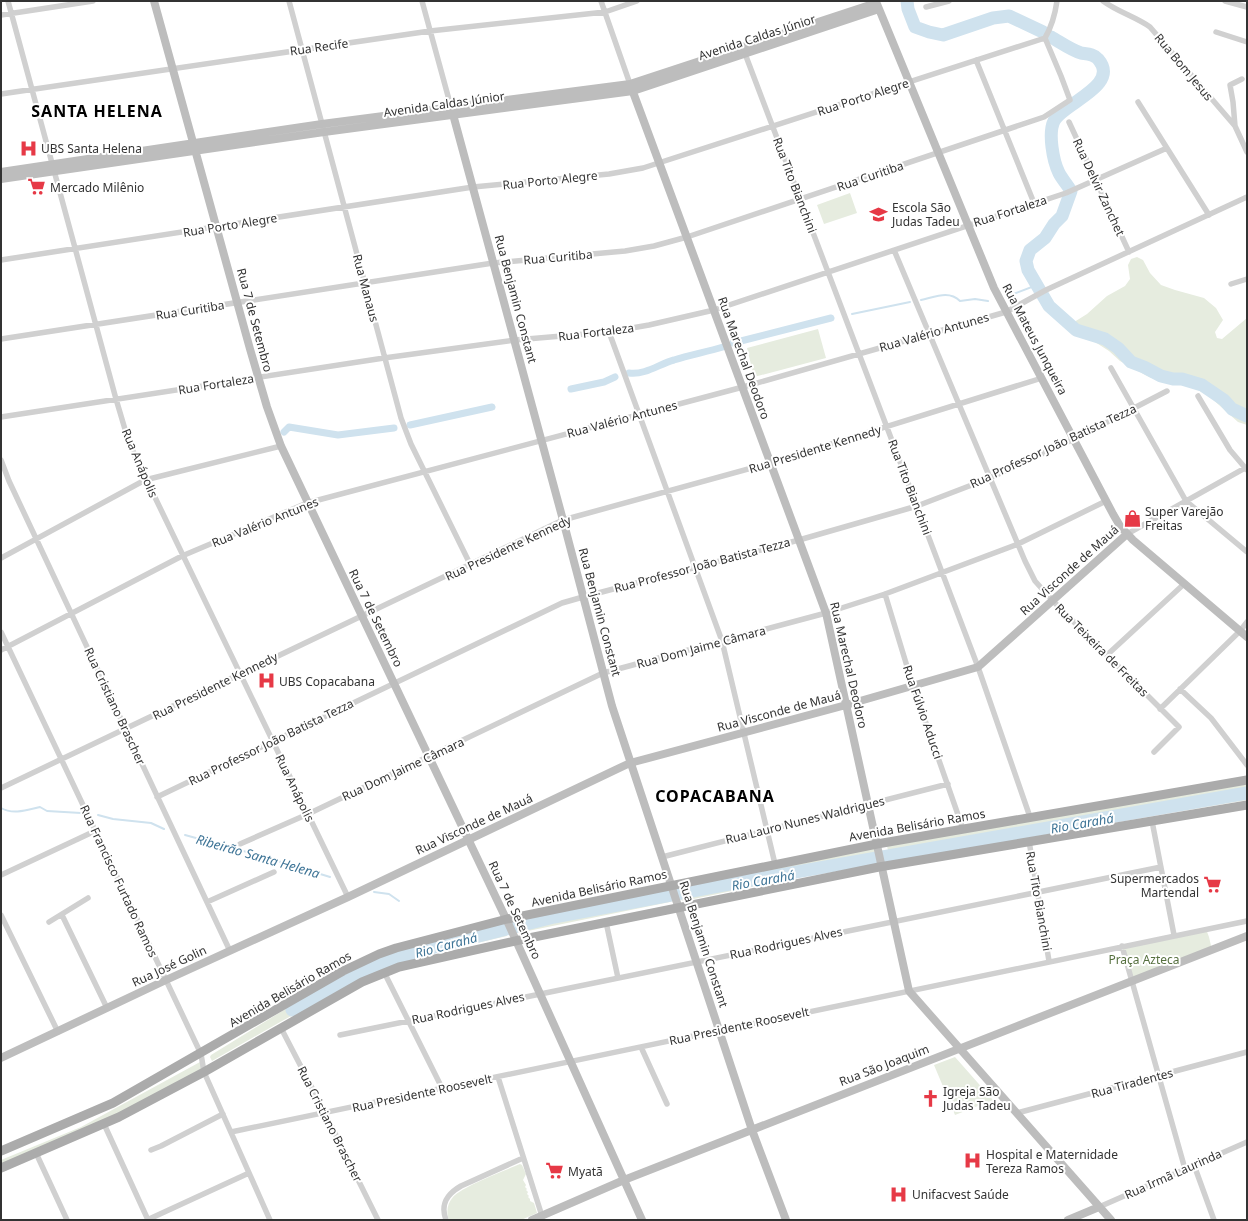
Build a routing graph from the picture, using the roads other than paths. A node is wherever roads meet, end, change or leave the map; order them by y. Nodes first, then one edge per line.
1 (8, 1) edge
2 (93, 1) edge
3 (154, 1) edge
4 (289, 1) edge
5 (422, 1) edge
6 (601, 1) edge
7 (637, 1) edge
8 (949, 1) edge
9 (1057, 1) edge
10 (1103, 1) edge
11 (1225, 1) edge
12 (877, 4) edge
13 (926, 7) dead end
14 (1247, 7) edge
15 (605, 12) junction
16 (12, 13) junction
17 (1, 15) edge
18 (430, 31) junction
19 (1216, 32) dead end
20 (1045, 38) junction
21 (1247, 42) edge
22 (302, 49) junction
23 (744, 51) junction
24 (976, 60) junction
25 (173, 69) junction
26 (1242, 79) dead end
27 (909, 82) junction
28 (632, 87) junction
29 (32, 90) junction
30 (1, 94) edge
31 (1138, 102) dead end
32 (452, 111) junction
33 (1068, 122) dead end
34 (1235, 126) junction
35 (773, 127) junction
36 (323, 128) junction
37 (1005, 131) junction
38 (195, 147) junction
39 (1167, 148) junction
40 (1247, 152) edge
41 (938, 153) junction
42 (660, 163) junction
43 (54, 168) junction
44 (1, 172) edge
45 (1, 179) edge
46 (1095, 180) junction
47 (473, 187) junction
48 (1247, 197) edge
49 (800, 200) junction
50 (1034, 203) junction
51 (344, 207) junction
52 (1209, 215) junction
53 (968, 225) junction
54 (217, 227) junction
55 (687, 237) junction
56 (75, 248) junction
57 (894, 250) junction
58 (1129, 252) junction
59 (1, 260) edge
60 (493, 262) junction
61 (828, 272) junction
62 (1247, 279) edge
63 (364, 282) junction
64 (1231, 284) dead end
65 (237, 302) junction
66 (714, 310) junction
67 (1006, 312) junction
68 (96, 324) junction
69 (609, 332) junction
70 (930, 334) junction
71 (1, 339) edge
72 (515, 340) junction
73 (859, 354) junction
74 (384, 358) junction
75 (1111, 368) dead end
76 (258, 377) junction
77 (1042, 378) junction
78 (743, 388) junction
79 (1167, 391) dead end
80 (1198, 396) dead end
81 (116, 399) junction
82 (959, 404) junction
83 (1134, 408) junction
84 (640, 415) junction
85 (1, 417) edge
86 (887, 427) junction
87 (1074, 439) junction
88 (542, 441) junction
89 (281, 446) junction
90 (1, 460) edge
91 (770, 463) junction
92 (1246, 468) edge
93 (424, 472) junction
94 (990, 478) junction
95 (146, 480) junction
96 (668, 491) junction
97 (1106, 501) junction
98 (1186, 501) junction
99 (307, 503) junction
100 (917, 506) junction
101 (563, 520) junction
102 (1127, 534) junction
103 (36, 538) junction
104 (799, 540) junction
105 (1018, 544) junction
106 (1247, 552) edge
107 (182, 556) junction
108 (1, 558) edge
109 (470, 564) junction
110 (695, 568) junction
111 (943, 573) junction
112 (1184, 584) junction
113 (884, 594) junction
114 (583, 597) junction
115 (1053, 601) junction
116 (826, 613) junction
117 (72, 614) junction
118 (362, 616) junction
119 (1247, 622) edge
120 (1240, 631) junction
121 (1, 632) edge
122 (1247, 637) edge
123 (722, 641) junction
124 (8, 647) junction
125 (1, 650) edge
126 (1107, 655) junction
127 (978, 667) junction
128 (603, 673) junction
129 (240, 674) junction
130 (394, 683) junction
131 (913, 686) junction
132 (1180, 689) junction
133 (846, 705) junction
134 (1160, 709) junction
135 (126, 729) junction
136 (744, 733) junction
137 (272, 741) junction
138 (1154, 752) dead end
139 (429, 756) junction
140 (61, 760) junction
141 (630, 763) junction
142 (1247, 765) edge
143 (1247, 780) edge
144 (948, 784) junction
145 (1, 788) edge
146 (157, 797) junction
147 (868, 804) junction
148 (1247, 805) edge
149 (308, 814) junction
150 (1030, 818) junction
151 (1152, 821) junction
152 (963, 829) junction
153 (767, 830) junction
154 (95, 831) junction
155 (468, 840) junction
156 (1029, 841) junction
157 (240, 844) dead end
158 (877, 846) junction
159 (662, 857) junction
160 (775, 864) junction
161 (881, 864) junction
162 (1161, 867) junction
163 (274, 872) dead end
164 (1, 875) edge
165 (672, 887) junction
166 (1038, 892) junction
167 (348, 897) junction
168 (88, 898) dead end
169 (207, 902) junction
170 (678, 904) junction
171 (1, 915) edge
172 (62, 915) junction
173 (894, 921) junction
174 (1247, 921) edge
175 (49, 922) dead end
176 (508, 922) junction
177 (606, 922) junction
178 (1174, 935) junction
179 (515, 936) junction
180 (1247, 936) edge
181 (1122, 946) junction
182 (230, 951) junction
183 (1049, 961) junction
184 (697, 962) junction
185 (384, 972) junction
186 (618, 978) junction
187 (166, 980) junction
188 (1132, 981) junction
189 (909, 991) junction
190 (540, 994) junction
191 (107, 1008) junction
192 (408, 1021) junction
193 (281, 1028) junction
194 (720, 1030) junction
195 (58, 1032) junction
196 (340, 1035) dead end
197 (641, 1047) junction
198 (960, 1048) junction
199 (1247, 1052) edge
200 (201, 1054) junction
201 (1, 1058) edge
202 (571, 1061) junction
203 (204, 1072) junction
204 (1158, 1076) junction
205 (498, 1077) junction
206 (442, 1088) junction
207 (666, 1104) dead end
208 (325, 1113) junction
209 (223, 1114) junction
210 (1017, 1114) junction
211 (104, 1124) junction
212 (752, 1130) junction
213 (231, 1132) junction
214 (1247, 1142) edge
215 (151, 1150) dead end
216 (1, 1151) edge
217 (36, 1153) junction
218 (523, 1158) junction
219 (1194, 1165) junction
220 (1, 1168) edge
221 (1185, 1169) junction
222 (249, 1173) junction
223 (624, 1180) junction
224 (1099, 1206) junction
225 (542, 1216) junction
226 (67, 1220) edge
227 (148, 1220) edge
228 (270, 1220) edge
229 (378, 1220) edge
230 (446, 1220) edge
231 (532, 1220) edge
232 (642, 1220) edge
233 (786, 1220) edge
234 (1068, 1220) edge
235 (1111, 1220) edge
236 (1214, 1220) edge

1 - 16 street, Rua Anápolis
2 - 16 street
3 - 25 street, Rua 7 de Setembro
4 - 22 street, Rua Manaus
5 - 18 street, Rua Benjamin Constant
6 - 15 street, Rua Marechal Deodoro
7 - 15 street, Rua Recife
8 - 13 street
9 - 20 street
10 - 34 street, Rua Bom Jesus
11 - 14 street
12 - 23 street, Avenida Caldas Júnior
12 - 27 street, Rua Mateus Junqueira
15 - 18 street, Rua Recife
15 - 28 street, Rua Marechal Deodoro
16 - 17 street
16 - 29 street, Rua Anápolis
18 - 22 street, Rua Recife
18 - 32 street, Rua Benjamin Constant
19 - 21 street
20 - 24 street, Rua Porto Alegre
20 - 37 street, Rua Curitiba
22 - 25 street, Rua Recife
22 - 36 street, Rua Manaus
23 - 28 street, Avenida Caldas Júnior
23 - 35 street, Rua Tito Bianchini
24 - 27 street, Rua Porto Alegre
24 - 37 street
25 - 29 street, Rua Recife
25 - 38 street, Rua 7 de Setembro
26 - 34 street
27 - 35 street, Rua Porto Alegre
27 - 41 street, Rua Mateus Junqueira
28 - 32 street, Avenida Caldas Júnior
28 - 42 street, Rua Marechal Deodoro
29 - 30 street, Rua Recife
29 - 43 street, Rua Anápolis
31 - 39 street
32 - 36 street, Avenida Caldas Júnior
32 - 47 street, Rua Benjamin Constant
33 - 46 street, Rua Delvir Zanchet
34 - 40 street, Rua Bom Jesus
35 - 42 street, Rua Porto Alegre
35 - 49 street, Rua Tito Bianchini
36 - 38 street, Avenida Caldas Júnior
36 - 51 street, Rua Manaus
37 - 41 street, Rua Curitiba
37 - 50 street
38 - 43 street, Avenida Caldas Júnior
38 - 54 street, Rua 7 de Setembro
39 - 46 street, Rua Fortaleza
39 - 52 street
41 - 49 street, Rua Curitiba
41 - 53 street, Rua Mateus Junqueira
42 - 47 street, Rua Porto Alegre
42 - 55 street, Rua Marechal Deodoro
43 - 44 street, Avenida Caldas Júnior
43 - 45 street, Avenida Caldas Júnior
43 - 56 street, Rua Anápolis
46 - 50 street, Rua Fortaleza
46 - 58 street, Rua Delvir Zanchet
47 - 51 street, Rua Porto Alegre
47 - 60 street, Rua Benjamin Constant
48 - 52 street, Rua Valério Antunes
49 - 55 street, Rua Curitiba
49 - 61 street, Rua Tito Bianchini
50 - 53 street, Rua Fortaleza
51 - 54 street, Rua Porto Alegre
51 - 63 street, Rua Manaus
52 - 58 street, Rua Valério Antunes
53 - 57 street, Rua Fortaleza
53 - 67 street, Rua Mateus Junqueira
54 - 56 street, Rua Porto Alegre
54 - 65 street, Rua 7 de Setembro
55 - 60 street, Rua Curitiba
55 - 66 street, Rua Marechal Deodoro
56 - 59 street, Rua Porto Alegre
56 - 68 street, Rua Anápolis
57 - 61 street, Rua Fortaleza
57 - 70 street, Rua Teixeira de Freitas
58 - 67 street, Rua Valério Antunes
60 - 63 street, Rua Curitiba
60 - 72 street, Rua Benjamin Constant
61 - 66 street, Rua Fortaleza
61 - 73 street, Rua Tito Bianchini
62 - 64 street
63 - 65 street, Rua Curitiba
63 - 74 street, Rua Manaus
65 - 68 street, Rua Curitiba
65 - 76 street, Rua 7 de Setembro
66 - 69 street, Rua Fortaleza
66 - 78 street, Rua Marechal Deodoro
67 - 70 street, Rua Valério Antunes
67 - 77 street, Rua Mateus Junqueira
68 - 71 street, Rua Curitiba
68 - 81 street, Rua Anápolis
69 - 72 street, Rua Fortaleza
69 - 84 street
70 - 73 street, Rua Valério Antunes
70 - 82 street, Rua Teixeira de Freitas
72 - 74 street, Rua Fortaleza
72 - 88 street, Rua Benjamin Constant
73 - 78 street, Rua Valério Antunes
73 - 86 street, Rua Tito Bianchini
74 - 76 street, Rua Fortaleza
74 - 93 street, Rua Manaus
75 - 83 street
76 - 81 street, Rua Fortaleza
76 - 89 street, Rua 7 de Setembro
77 - 82 street, Rua Presidente Kennedy
77 - 87 street, Rua Mateus Junqueira
78 - 84 street, Rua Valério Antunes
78 - 91 street, Rua Marechal Deodoro
79 - 83 street, Rua Professor João Batista Tezza
80 - 92 street
81 - 85 street, Rua Fortaleza
81 - 95 street, Rua Anápolis
82 - 86 street, Rua Presidente Kennedy
82 - 94 street, Rua Teixeira de Freitas
83 - 87 street, Rua Professor João Batista Tezza
83 - 98 street
84 - 88 street, Rua Valério Antunes
84 - 96 street
86 - 91 street, Rua Presidente Kennedy
86 - 100 street, Rua Tito Bianchini
87 - 94 street, Rua Professor João Batista Tezza
87 - 97 street, Rua Mateus Junqueira
88 - 93 street, Rua Valério Antunes
88 - 101 street, Rua Benjamin Constant
89 - 95 street
89 - 99 street, Rua 7 de Setembro
90 - 103 street, Rua Cristiano Brascher
91 - 96 street, Rua Presidente Kennedy
91 - 104 street, Rua Marechal Deodoro
92 - 98 street, Rua Visconde de Mauá
93 - 99 street, Rua Valério Antunes
93 - 109 street, Rua Manaus
94 - 100 street, Rua Professor João Batista Tezza
94 - 105 street, Rua Teixeira de Freitas
95 - 103 street
95 - 107 street, Rua Anápolis
96 - 101 street, Rua Presidente Kennedy
96 - 110 street
97 - 102 street, Rua Mateus Junqueira
97 - 105 street, Rua Dom Jaime Câmara
98 - 102 street, Rua Visconde de Mauá
98 - 106 street
99 - 107 street, Rua Valério Antunes
99 - 118 street, Rua 7 de Setembro
100 - 104 street, Rua Professor João Batista Tezza
100 - 111 street, Rua Tito Bianchini
101 - 109 street, Rua Presidente Kennedy
101 - 114 street, Rua Benjamin Constant
102 - 112 street, Rua Mateus Junqueira
102 - 115 street, Rua Visconde de Mauá
103 - 108 street
103 - 117 street, Rua Cristiano Brascher
104 - 110 street, Rua Professor João Batista Tezza
104 - 116 street, Rua Marechal Deodoro
105 - 111 street, Rua Dom Jaime Câmara
105 - 115 street, Rua Teixeira de Freitas
107 - 117 street, Rua Valério Antunes
107 - 129 street, Rua Anápolis
109 - 118 street, Rua Presidente Kennedy
110 - 114 street, Rua Professor João Batista Tezza
110 - 123 street
111 - 113 street, Rua Dom Jaime Câmara
111 - 127 street, Rua Tito Bianchini
112 - 120 street, Rua Mateus Junqueira
112 - 126 street
113 - 116 street, Rua Dom Jaime Câmara
113 - 131 street, Rua Fúlvio Aducci
114 - 128 street, Rua Benjamin Constant
114 - 130 street, Rua Professor João Batista Tezza
115 - 126 street, Rua Teixeira de Freitas
115 - 127 street, Rua Visconde de Mauá
116 - 123 street, Rua Dom Jaime Câmara
116 - 133 street, Rua Marechal Deodoro
117 - 124 street, Rua Valério Antunes
117 - 135 street, Rua Cristiano Brascher
118 - 129 street, Rua Presidente Kennedy
118 - 130 street, Rua 7 de Setembro
119 - 120 street
120 - 122 street, Rua Mateus Junqueira
120 - 132 street
121 - 124 street, Rua Francisco Furtado Ramos
123 - 128 street, Rua Dom Jaime Câmara
123 - 136 street
124 - 125 street, Rua Valério Antunes
124 - 140 street, Rua Francisco Furtado Ramos
126 - 134 street, Rua Teixeira de Freitas
127 - 131 street, Rua Visconde de Mauá
127 - 150 street, Rua Tito Bianchini
128 - 139 street, Rua Dom Jaime Câmara
128 - 141 street, Rua Benjamin Constant
129 - 135 street, Rua Presidente Kennedy
129 - 137 street, Rua Anápolis
130 - 137 street, Rua Professor João Batista Tezza
130 - 139 street, Rua 7 de Setembro
131 - 133 street, Rua Visconde de Mauá
131 - 144 street, Rua Fúlvio Aducci
132 - 134 street
132 - 142 street
133 - 136 street, Rua Visconde de Mauá
133 - 147 street, Rua Marechal Deodoro
134 - 138 street, Rua Teixeira de Freitas
135 - 140 street, Rua Presidente Kennedy
135 - 146 street, Rua Cristiano Brascher
136 - 141 street, Rua Visconde de Mauá
136 - 153 street
137 - 146 street, Rua Professor João Batista Tezza
137 - 149 street, Rua Anápolis
139 - 149 street, Rua Dom Jaime Câmara
139 - 155 street, Rua 7 de Setembro
140 - 145 street, Rua Presidente Kennedy
140 - 154 street, Rua Francisco Furtado Ramos
141 - 155 street, Rua Visconde de Mauá
141 - 159 street, Rua Benjamin Constant
143 - 150 main road, Avenida Belisário Ramos
144 - 147 street, Rua Lauro Nunes Waldrigues
144 - 152 street, Rua Fúlvio Aducci
146 - 169 street, Rua Cristiano Brascher
147 - 153 street, Rua Lauro Nunes Waldrigues
147 - 158 street, Rua Marechal Deodoro
148 - 151 main road
149 - 157 street, Rua Dom Jaime Câmara
149 - 167 street, Rua Anápolis
150 - 152 main road, Avenida Belisário Ramos
151 - 156 main road
151 - 162 street
152 - 158 main road, Avenida Belisário Ramos
153 - 159 street, Rua Lauro Nunes Waldrigues
153 - 160 street
154 - 164 street
154 - 187 street, Rua Francisco Furtado Ramos
155 - 167 street, Rua Visconde de Mauá
155 - 176 street, Rua 7 de Setembro
156 - 161 main road
156 - 166 street, Rua Tito Bianchini
158 - 160 main road, Avenida Belisário Ramos
158 - 161 street, Rua Marechal Deodoro
159 - 165 street, Rua Benjamin Constant
160 - 165 main road, Avenida Belisário Ramos
161 - 170 main road
161 - 173 street, Rua Marechal Deodoro
162 - 166 street, Rua Rodrigues Alves
162 - 178 street
163 - 169 street
165 - 170 street, Rua Benjamin Constant
165 - 176 main road, Avenida Belisário Ramos
166 - 173 street, Rua Rodrigues Alves
166 - 183 street, Rua Tito Bianchini
167 - 182 street, Rua José Golin
168 - 172 street
169 - 182 street, Rua Cristiano Brascher
170 - 177 main road
170 - 184 street, Rua Benjamin Constant
171 - 195 street
172 - 175 street
172 - 191 street
173 - 184 street, Rua Rodrigues Alves
173 - 189 street, Rua Marechal Deodoro
174 - 178 street, Rua Presidente Roosevelt
176 - 179 street, Rua 7 de Setembro
176 - 200 main road, Avenida Belisário Ramos
177 - 179 main road
177 - 186 street
178 - 181 street, Rua Presidente Roosevelt
179 - 185 main road
179 - 190 street, Rua 7 de Setembro
180 - 188 street, Rua São Joaquim
181 - 183 street, Rua Presidente Roosevelt
181 - 188 street
182 - 187 street, Rua José Golin
183 - 189 street, Rua Presidente Roosevelt
184 - 186 street, Rua Rodrigues Alves
184 - 194 street, Rua Benjamin Constant
185 - 192 street
185 - 193 main road
186 - 190 street, Rua Rodrigues Alves
187 - 191 street, Rua José Golin
187 - 200 street, Rua Francisco Furtado Ramos
188 - 198 street, Rua São Joaquim
188 - 204 street
189 - 194 street, Rua Presidente Roosevelt
189 - 198 street, Rua Marechal Deodoro
190 - 192 street, Rua Rodrigues Alves
190 - 202 street, Rua 7 de Setembro
191 - 195 street, Rua José Golin
192 - 196 street, Rua Rodrigues Alves
192 - 206 street
193 - 203 main road
193 - 208 street, Rua Cristiano Brascher
194 - 197 street, Rua Presidente Roosevelt
194 - 212 street, Rua Benjamin Constant
195 - 201 street, Rua José Golin
197 - 202 street, Rua Presidente Roosevelt
197 - 207 street
198 - 210 street, Rua Marechal Deodoro
198 - 212 street, Rua São Joaquim
199 - 204 street, Rua Tiradentes
200 - 203 street, Rua Francisco Furtado Ramos
200 - 216 main road, Avenida Belisário Ramos
202 - 205 street, Rua Presidente Roosevelt
202 - 223 street, Rua 7 de Setembro
203 - 209 street, Rua Francisco Furtado Ramos
203 - 211 main road
204 - 210 street, Rua Tiradentes
204 - 221 street
205 - 206 street, Rua Presidente Roosevelt
205 - 218 street
206 - 208 street, Rua Presidente Roosevelt
208 - 213 street, Rua Presidente Roosevelt
208 - 229 street, Rua Cristiano Brascher
209 - 213 street, Rua Francisco Furtado Ramos
209 - 215 street
210 - 224 street, Rua Marechal Deodoro
211 - 217 main road
211 - 227 street
212 - 223 street, Rua São Joaquim
212 - 233 street, Rua Benjamin Constant
213 - 222 street, Rua Francisco Furtado Ramos
214 - 219 street, Rua Irmã Laurinda
217 - 220 main road
217 - 226 street
218 - 225 street
218 - 230 street
219 - 221 street, Rua Irmã Laurinda
219 - 236 street
221 - 224 street, Rua Irmã Laurinda
222 - 227 street
222 - 228 street, Rua Francisco Furtado Ramos
223 - 225 street, Rua São Joaquim
223 - 232 street, Rua 7 de Setembro
224 - 234 street
224 - 235 street, Rua Marechal Deodoro
225 - 231 street, Rua São Joaquim

